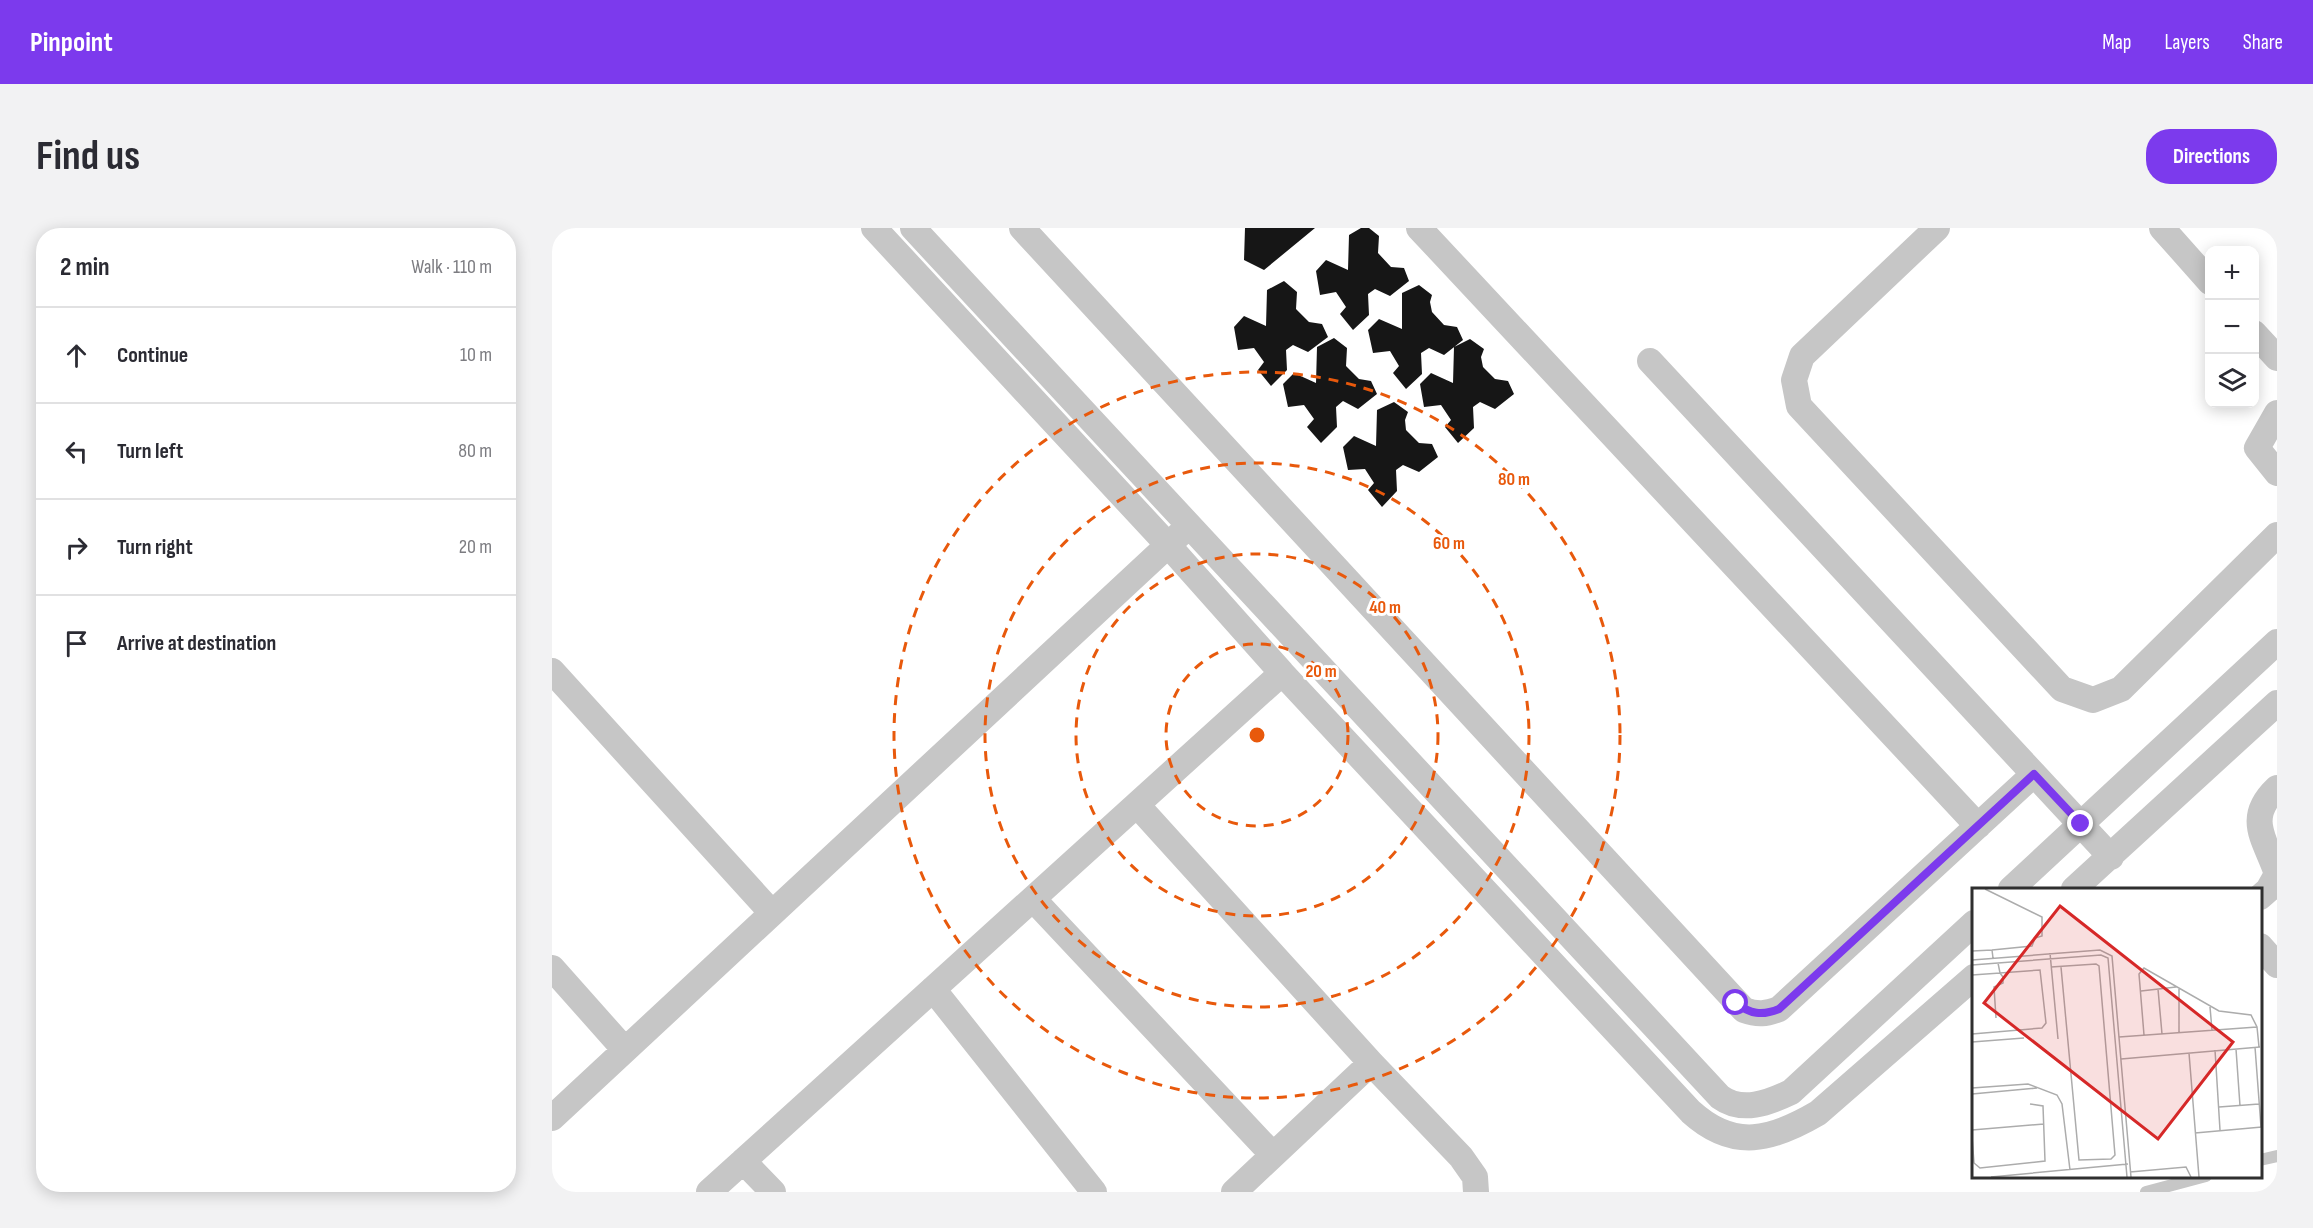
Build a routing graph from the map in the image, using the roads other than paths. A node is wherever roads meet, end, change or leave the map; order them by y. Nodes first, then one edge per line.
1 (874, 228) edge
2 (913, 228) edge
3 (1022, 228) edge
4 (1419, 228) edge
5 (1937, 228) edge
6 (2162, 228) edge
7 (2205, 276) edge
8 (2259, 338) edge
9 (2277, 358) edge
10 (1650, 361) dead end
11 (2277, 413) edge
12 (2277, 473) edge
13 (1189, 526) junction
14 (2277, 536) edge
15 (1168, 545) junction
16 (2277, 642) edge
17 (552, 671) edge
18 (1282, 674) junction
19 (2277, 704) edge
20 (2034, 774) junction
21 (2277, 788) edge
22 (1137, 805) junction
23 (2081, 824) junction
24 (1978, 826) junction
25 (2111, 857) junction
26 (2012, 888) edge
27 (2075, 888) edge
28 (2262, 895) edge
29 (1033, 898) junction
30 (772, 913) junction
31 (1972, 925) edge
32 (2262, 948) edge
33 (2277, 965) edge
34 (552, 968) edge
35 (1972, 979) edge
36 (933, 989) junction
37 (625, 1050) junction
38 (1371, 1063) junction
39 (552, 1118) edge
40 (1273, 1155) junction
41 (2277, 1156) edge
42 (2262, 1160) edge
43 (743, 1161) junction
44 (2202, 1177) edge
45 (709, 1192) edge
46 (773, 1192) edge
47 (1094, 1192) edge
48 (1234, 1192) edge
49 (1476, 1192) edge
50 (2146, 1192) edge

1 - 15 street
2 - 13 street
3 - 24 street
4 - 24 street
5 - 14 street
6 - 7 street
8 - 9 street
10 - 20 street
11 - 12 street
13 - 15 street
13 - 31 street
15 - 18 street
15 - 30 street
16 - 23 street
17 - 30 street
18 - 22 street
18 - 35 street
19 - 25 street
20 - 23 street
20 - 24 street
21 - 28 street
22 - 29 street
22 - 38 street
23 - 25 street
23 - 26 street
25 - 27 street
29 - 36 street
29 - 40 street
30 - 37 street
32 - 33 street
34 - 37 street
36 - 43 street
36 - 47 street
37 - 39 street
38 - 40 street
38 - 49 street
40 - 48 street
41 - 42 lane
43 - 45 street
43 - 46 street
44 - 50 lane

